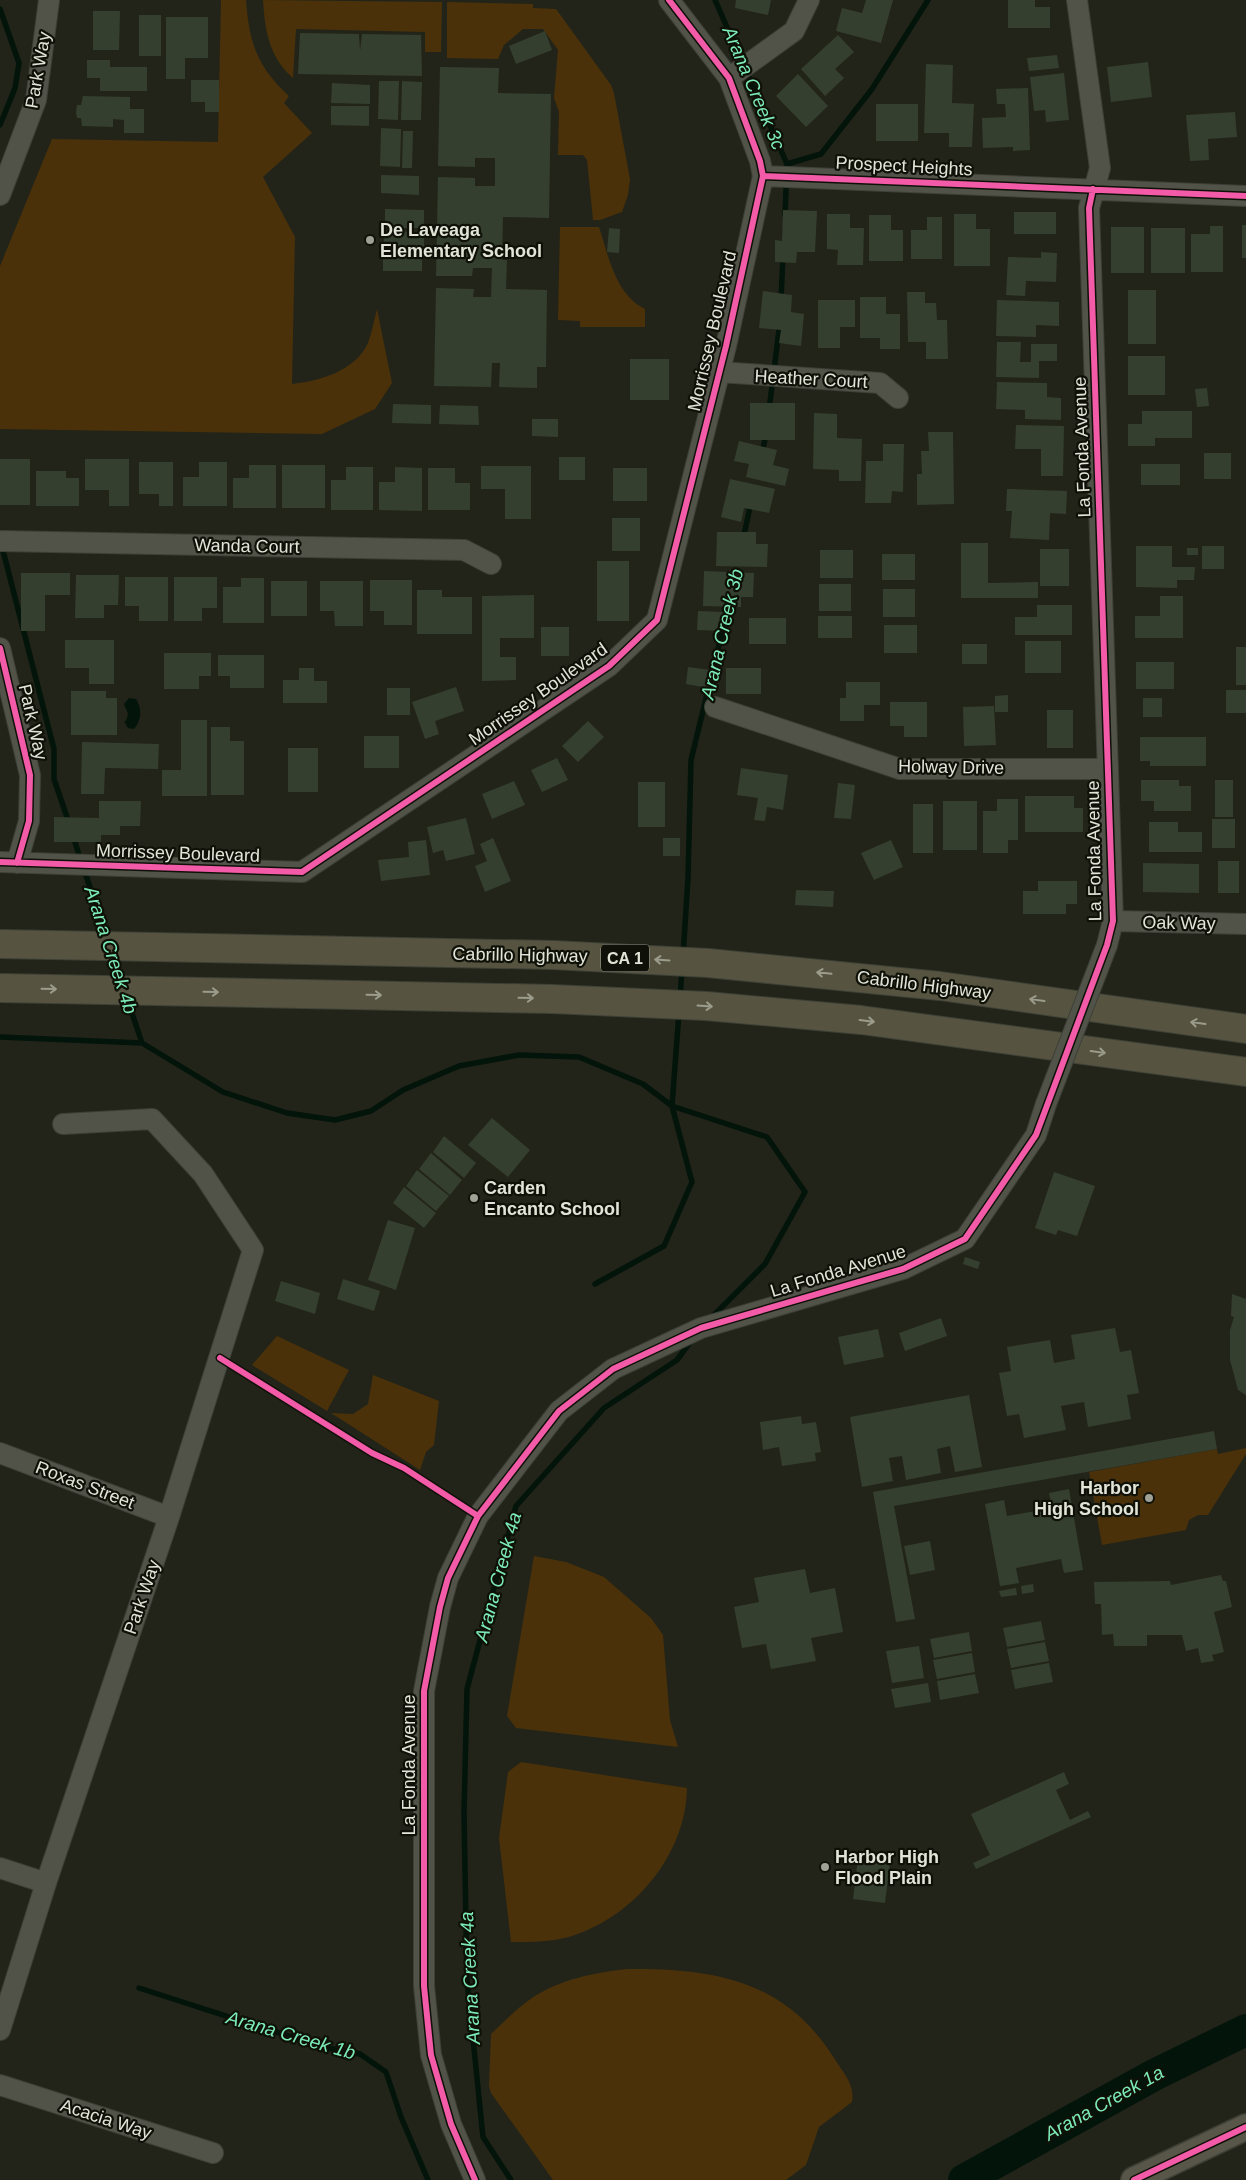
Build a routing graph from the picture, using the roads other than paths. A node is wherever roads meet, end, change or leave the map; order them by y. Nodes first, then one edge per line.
1 (49, 0) edge
2 (669, 0) edge
3 (809, 0) edge
4 (1077, 0) edge
5 (729, 78) junction
6 (763, 176) junction
7 (1094, 189) junction
8 (0, 195) edge
9 (1246, 196) edge
10 (719, 372) junction
11 (898, 398) dead end
12 (0, 541) edge
13 (491, 564) dead end
14 (0, 648) edge
15 (715, 707) dead end
16 (1108, 769) junction
17 (8, 862) edge
18 (1112, 921) junction
19 (1246, 924) edge
20 (0, 944) edge
21 (0, 988) edge
22 (1246, 1029) edge
23 (1246, 1072) edge
24 (63, 1124) dead end
25 (0, 1453) edge
26 (169, 1517) junction
27 (0, 1868) edge
28 (46, 1882) junction
29 (0, 2030) edge
30 (0, 2085) edge
31 (1246, 2127) edge
32 (213, 2153) dead end
33 (476, 2180) edge
34 (1134, 2180) edge

1 - 8 street, Park Way
2 - 5 street
3 - 5 street
4 - 7 street, La Fonda Avenue
5 - 6 street
6 - 7 street, Prospect Heights
6 - 10 street, Morrissey Boulevard
7 - 9 street, Prospect Heights
7 - 16 street, La Fonda Avenue
10 - 11 street, Heather Court
10 - 17 street, Morrissey Boulevard
12 - 13 street, Wanda Court
14 - 17 street, Park Way
15 - 16 street, Holway Drive
16 - 18 street, La Fonda Avenue
18 - 19 street, Oak Way
18 - 33 street, La Fonda Avenue, bridge
22 -> 20 highway, Cabrillo Highway / CA 1
21 -> 23 highway
24 - 26 street, Park Way
25 - 26 street, Roxas Street
26 - 28 street, Park Way
27 - 28 street
28 - 29 street, Park Way
30 - 32 street, Acacia Way
31 - 34 main road

